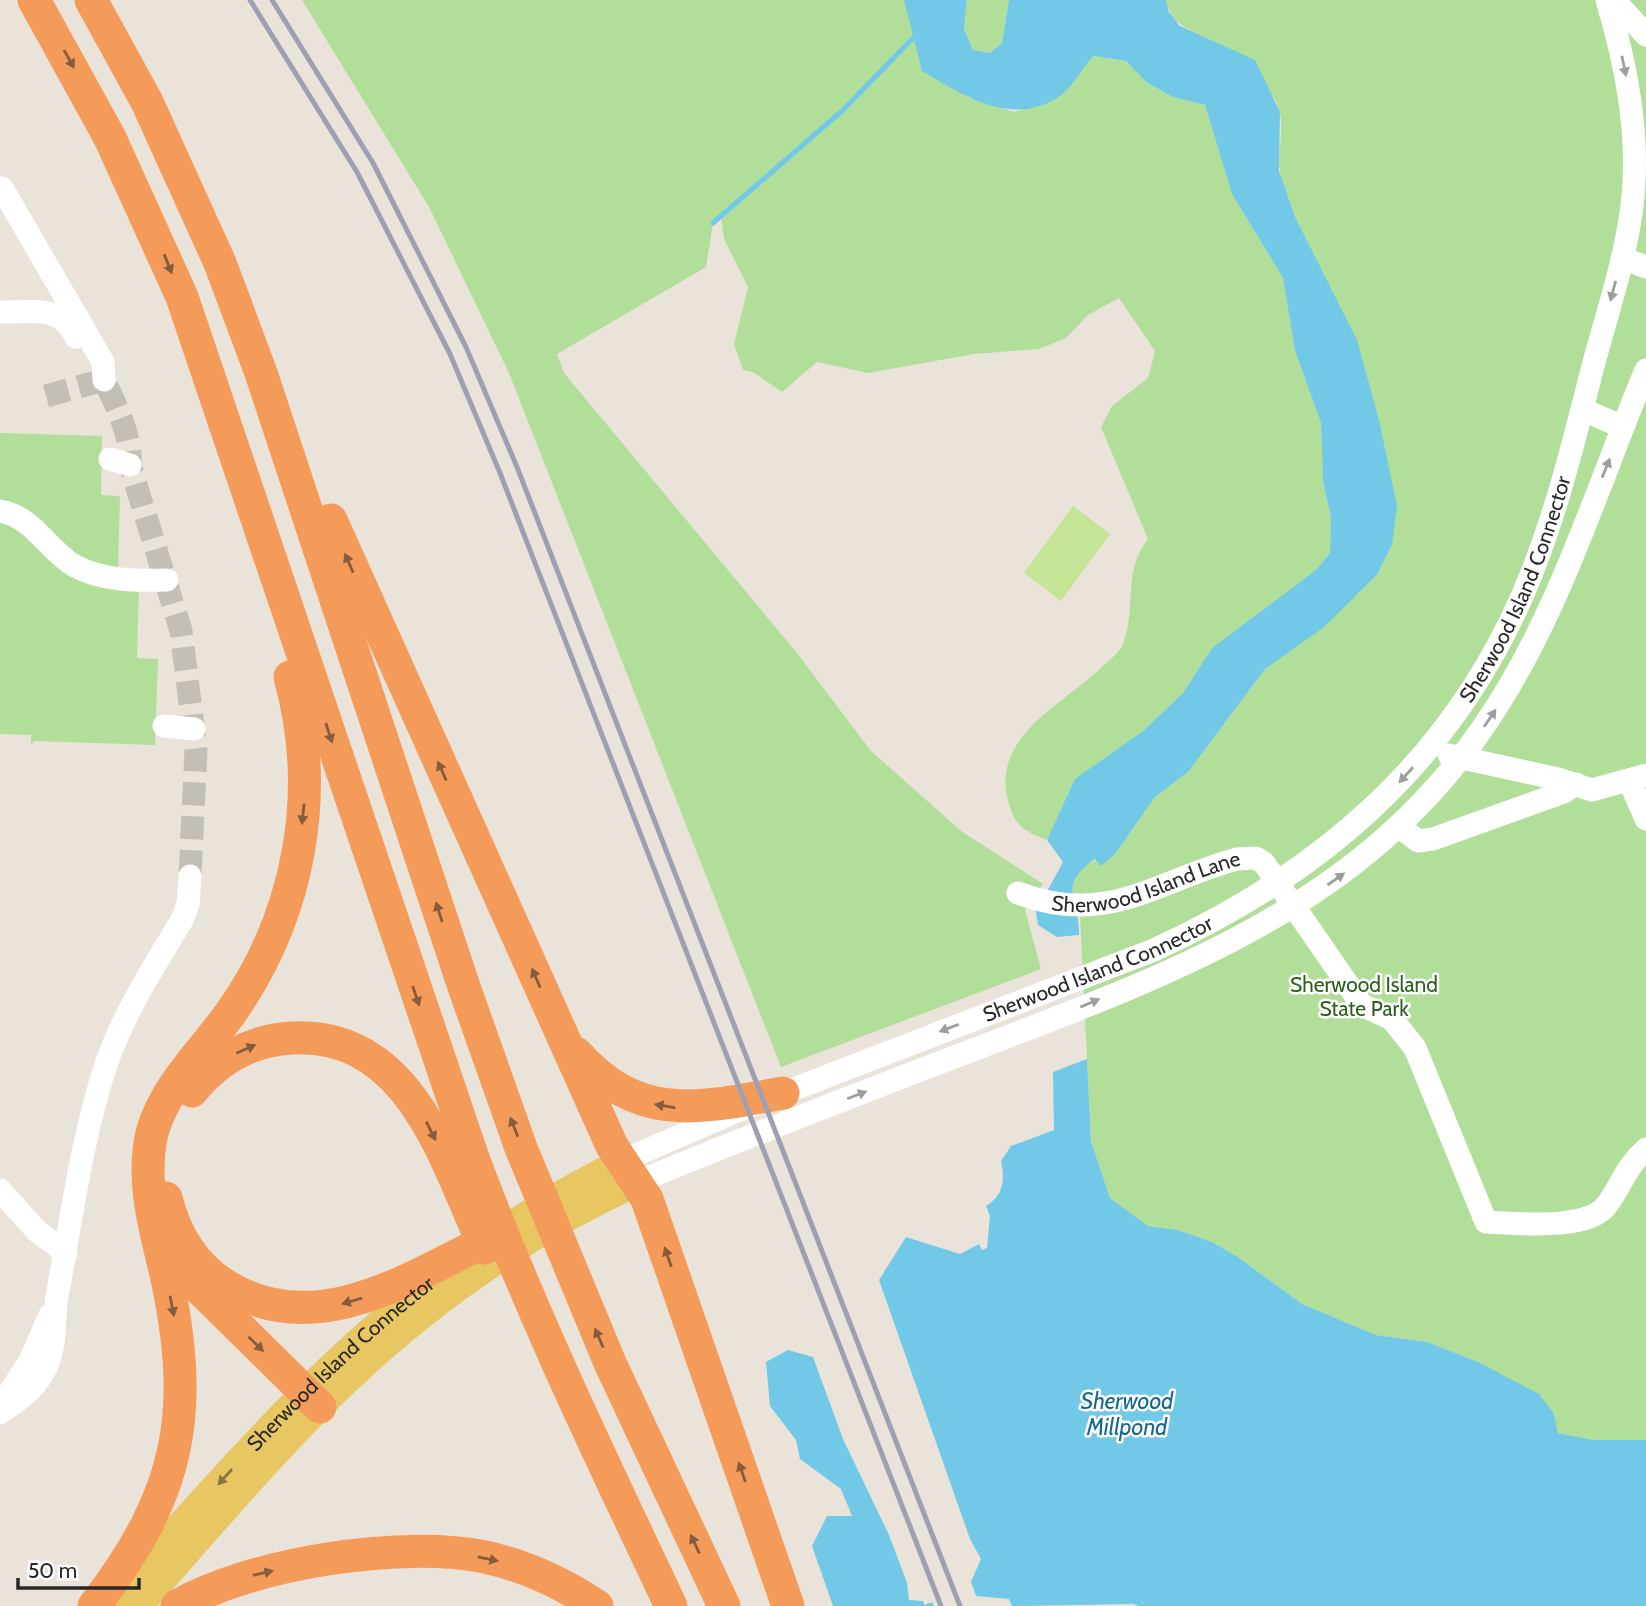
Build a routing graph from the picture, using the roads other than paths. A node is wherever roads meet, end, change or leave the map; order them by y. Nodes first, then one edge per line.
1 (34, 0) edge
2 (91, 0) edge
3 (1607, 0) edge
4 (1614, 0) edge
5 (1646, 35) edge
6 (2, 188) dead end
7 (1622, 258) junction
8 (220, 263) junction
9 (1646, 267) edge
10 (182, 297) junction
11 (0, 312) edge
12 (1646, 370) edge
13 (1582, 409) junction
14 (1622, 427) junction
15 (1555, 503) junction
16 (0, 511) edge
17 (1587, 515) junction
18 (167, 580) dead end
19 (164, 726) dead end
20 (194, 729) dead end
21 (1428, 750) junction
22 (1462, 758) junction
23 (1637, 777) edge
24 (1576, 784) junction
25 (1646, 819) edge
26 (1400, 827) junction
27 (190, 876) tunnel mouth
28 (1280, 883) junction
29 (1018, 893) dead end
30 (1295, 906) junction
31 (565, 1040) junction
32 (788, 1106) junction
33 (735, 1107) junction
34 (1646, 1149) edge
35 (630, 1171) junction
36 (0, 1190) edge
37 (591, 1190) junction
38 (153, 1216) junction
39 (491, 1238) joint
40 (66, 1253) junction
41 (462, 1264) junction
42 (57, 1300) junction
43 (312, 1399) junction
44 (0, 1407) edge
45 (0, 1413) edge
46 (611, 1481) junction
47 (94, 1606) edge
48 (108, 1606) edge
49 (139, 1606) edge
50 (177, 1606) edge
51 (597, 1606) edge
52 (671, 1606) edge
53 (724, 1606) edge
54 (788, 1606) edge

1 -> 10 highway
2 - 8 highway
3 -> 7 street, Sherwood Island Connector
4 - 5 street
6 - 11 street
7 - 9 street
7 -> 13 street, Sherwood Island Connector
31 -> 8 highway
53 -> 8 highway
10 -> 38 highway
10 -> 46 highway
12 - 14 street, Sherwood Island Connector
13 - 14 street
13 - 15 street, Sherwood Island Connector
17 -> 14 street, Sherwood Island Connector
15 - 17 street
15 - 21 street, Sherwood Island Connector
16 - 18 street
22 -> 17 street, Sherwood Island Connector
19 - 20 street
21 - 22 street
21 -> 28 street, Sherwood Island Connector
22 - 24 street
22 - 26 street, Sherwood Island Connector
23 - 24 street
23 - 25 street
24 - 26 street
30 -> 26 street, Sherwood Island Connector
27 - 40 street
28 - 29 street, Sherwood Island Lane
28 - 30 street, Sherwood Island Lane
28 -> 32 street, Sherwood Island Connector
32 -> 30 street, Sherwood Island Connector
30 - 34 street, Sherwood Island Lane
33 -> 31 highway
31 - 35 highway
32 - 33 highway
32 - 35 street, Sherwood Island Connector
33 - 35 street, Sherwood Island Connector
35 - 37 main road, Sherwood Island Connector
54 -> 35 highway
36 - 40 street
37 - 39 main road, Sherwood Island Connector
37 - 41 main road, Sherwood Island Connector
38 -> 43 highway
38 -> 47 highway
39 - 41 highway
40 - 42 street
41 - 43 main road, Sherwood Island Connector
41 -> 46 highway
42 - 44 street
42 - 45 street
43 -> 48 main road, Sherwood Island Connector
43 - 49 main road, Sherwood Island Connector
46 - 52 highway
50 -> 51 highway

